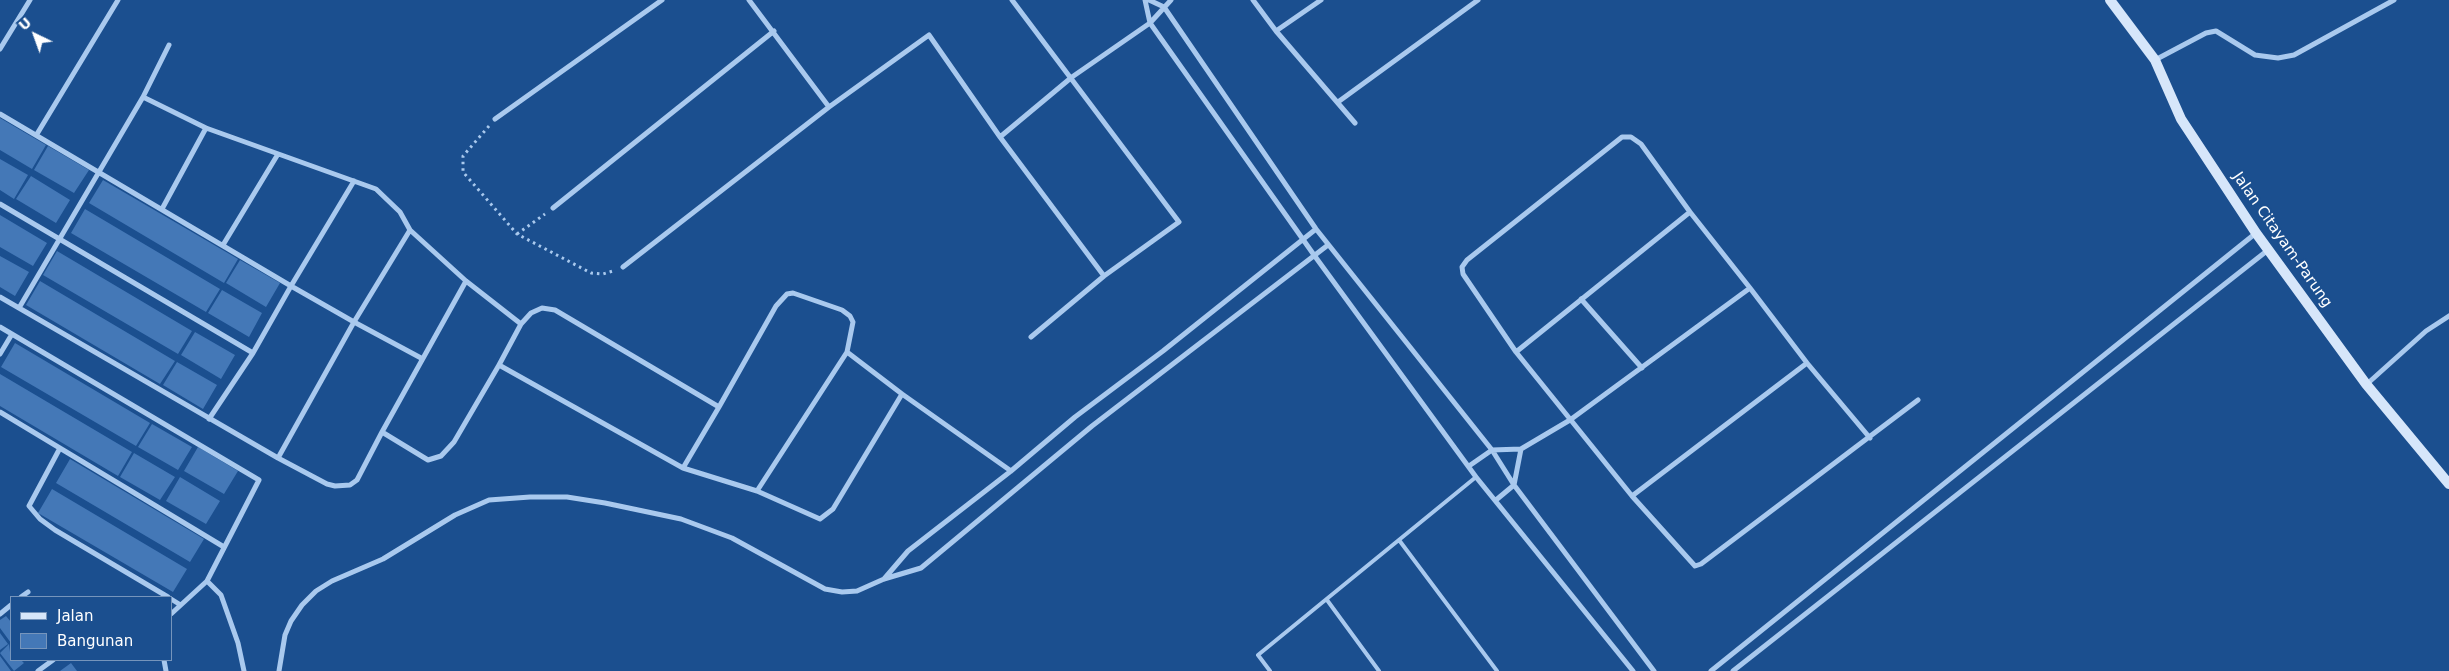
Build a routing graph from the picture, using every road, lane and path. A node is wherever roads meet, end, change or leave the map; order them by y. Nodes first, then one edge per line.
1 (30, 0) edge
2 (118, 0) edge
3 (662, 0) edge
4 (749, 0) edge
5 (1012, 0) edge
6 (1145, 0) edge
7 (1149, 0) edge
8 (1171, 0) edge
9 (1253, 0) edge
10 (1321, 0) edge
11 (1478, 0) edge
12 (2110, 0) edge
13 (2394, 0) edge
14 (1164, 7) junction
15 (1150, 23) junction
16 (774, 31) junction
17 (1276, 32) junction
18 (169, 45) dead end
19 (0, 49) edge
20 (2155, 60) junction
21 (1072, 77) junction
22 (143, 97) junction
23 (1338, 102) junction
24 (829, 107) junction
25 (0, 114) edge
26 (495, 119) joint
27 (1355, 122) dead end
28 (206, 128) junction
29 (37, 134) junction
30 (1000, 137) junction
31 (278, 154) junction
32 (100, 171) junction
33 (354, 181) junction
34 (0, 204) edge
35 (554, 208) joint
36 (162, 209) junction
37 (1690, 212) junction
38 (1316, 229) junction
39 (410, 230) junction
40 (2256, 233) junction
41 (517, 234) junction
42 (58, 239) junction
43 (1304, 240) junction
44 (223, 245) junction
45 (1328, 245) junction
46 (2269, 250) junction
47 (1314, 255) junction
48 (623, 268) joint
49 (1104, 276) junction
50 (466, 280) junction
51 (291, 286) junction
52 (1750, 288) junction
53 (0, 297) edge
54 (1581, 299) junction
55 (19, 308) junction
56 (2449, 316) edge
57 (354, 322) junction
58 (521, 324) junction
59 (0, 327) edge
60 (12, 334) junction
61 (1031, 338) dead end
62 (847, 352) junction
63 (1516, 352) junction
64 (253, 353) junction
65 (0, 354) edge
66 (421, 358) junction
67 (1807, 363) junction
68 (500, 365) junction
69 (1642, 368) junction
70 (2366, 384) junction
71 (902, 394) junction
72 (1918, 400) dead end
73 (719, 407) junction
74 (0, 412) edge
75 (209, 419) junction
76 (1570, 420) junction
77 (382, 432) junction
78 (1870, 438) junction
79 (60, 448) junction
80 (1521, 449) junction
81 (1492, 450) junction
82 (278, 458) junction
83 (1469, 466) junction
84 (683, 468) junction
85 (1011, 471) junction
86 (1476, 477) junction
87 (2449, 484) edge
88 (1514, 485) junction
89 (757, 491) junction
90 (1632, 496) junction
91 (1496, 500) junction
92 (1399, 540) junction
93 (224, 547) junction
94 (884, 579) junction
95 (207, 581) junction
96 (28, 592) dead end
97 (23, 596) edge
98 (166, 596) edge
99 (172, 600) edge
100 (1327, 600) junction
101 (179, 604) junction
102 (10, 606) edge
103 (172, 613) edge
104 (0, 614) edge
105 (52, 661) edge
106 (38, 671) edge
107 (244, 671) edge
108 (279, 671) edge
109 (1270, 671) edge
110 (1379, 671) edge
111 (1497, 671) edge
112 (1633, 671) edge
113 (1654, 671) edge
114 (1711, 671) edge
115 (1733, 671) edge

1 - 19 street
2 - 29 street
3 - 26 street
4 - 16 street
5 - 21 street
6 - 15 street
7 - 14 street
8 - 14 street
9 - 17 street
10 - 17 street
11 - 23 street
12 - 20 main road, Jalan Citayam-Parung
13 - 20 street
14 - 15 street
14 - 38 street
15 - 21 street
15 - 43 street
16 - 24 street
16 - 35 street
17 - 23 street
18 - 22 street
20 - 40 main road, Jalan Citayam-Parung
21 - 30 street
21 - 49 street
22 - 28 street
22 - 32 street
23 - 27 street
24 - 30 street
24 - 48 street
25 - 29 street
26 - 41 path
28 - 31 street
28 - 36 street
29 - 32 street
30 - 49 street
31 - 33 street
31 - 44 street
32 - 36 street
32 - 42 street
33 - 39 street
33 - 51 street
34 - 42 street
35 - 41 path
36 - 44 street
37 - 52 street
37 - 54 street
37 - 63 street
38 - 43 street
38 - 45 street
39 - 50 street
39 - 57 street
40 - 46 main road, Jalan Citayam-Parung
40 - 114 street
41 - 48 path
42 - 55 street
42 - 64 street
43 - 47 street
43 - 85 street
44 - 51 street
45 - 47 street
45 - 81 street
46 - 70 main road, Jalan Citayam-Parung
46 - 115 street
47 - 83 street
47 - 94 street
49 - 61 street
50 - 58 street
50 - 66 street
51 - 57 street
51 - 64 street
52 - 67 street
52 - 69 street
53 - 55 street
54 - 63 street
54 - 69 street
55 - 75 street
56 - 70 street
57 - 66 street
57 - 82 street
58 - 68 street
58 - 73 street
59 - 60 street
60 - 65 street
60 - 93 street
62 - 71 street
62 - 73 street
62 - 89 street
63 - 76 street
64 - 75 street
66 - 77 street
67 - 78 street
67 - 90 street
68 - 77 street
68 - 84 street
69 - 76 street
70 - 87 main road, Jalan Citayam-Parung
71 - 85 street
71 - 89 street
72 - 78 street
73 - 84 street
74 - 79 street
75 - 82 street
76 - 80 street
76 - 90 street
77 - 82 street
78 - 90 street
79 - 93 street
79 - 98 street
80 - 81 street
80 - 88 street
81 - 83 street
81 - 88 street
83 - 86 street
84 - 89 street
85 - 94 street
86 - 91 street
86 - 92 lane
88 - 91 street
88 - 113 street
91 - 112 street
92 - 100 lane
92 - 111 lane
93 - 95 street
94 - 108 street
95 - 101 street
95 - 107 street
96 - 97 street
99 - 101 street
100 - 109 lane
100 - 110 lane
101 - 103 street
102 - 104 street
105 - 106 street

